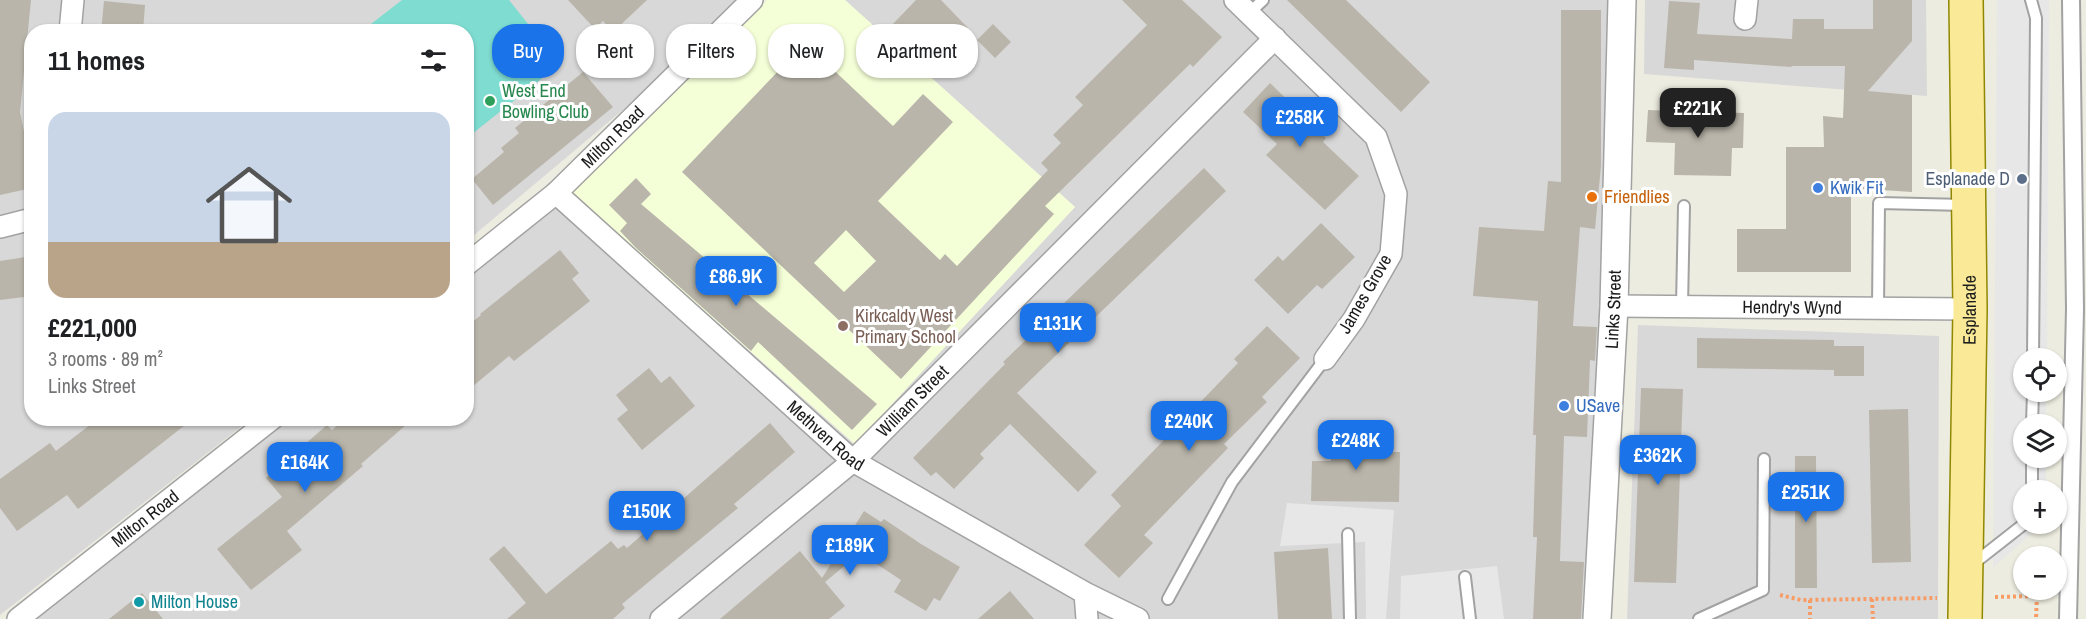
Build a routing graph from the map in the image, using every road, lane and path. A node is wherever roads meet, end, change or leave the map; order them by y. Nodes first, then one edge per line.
1 (73, 0) edge
2 (752, 0) edge
3 (1622, 0) edge
4 (1966, 0) edge
5 (2031, 0) edge
6 (2071, 0) edge
7 (1249, 4) edge
8 (71, 24) edge
9 (1275, 38) junction
10 (556, 194) junction
11 (1969, 205) junction
12 (1684, 206) dead end
13 (24, 221) edge
14 (0, 228) edge
15 (474, 259) edge
16 (1614, 306) junction
17 (1682, 306) junction
18 (1878, 308) junction
19 (1970, 309) junction
20 (2033, 348) edge
21 (1325, 359) joint
22 (263, 426) edge
23 (1764, 459) dead end
24 (853, 461) junction
25 (1348, 534) dead end
26 (2017, 534) edge
27 (1465, 577) dead end
28 (1762, 590) junction
29 (1085, 593) junction
30 (1965, 595) edge
31 (1168, 599) dead end
32 (1872, 599) junction
33 (1810, 600) junction
34 (18, 619) edge
35 (661, 619) edge
36 (1087, 619) edge
37 (1138, 619) edge
38 (1350, 619) edge
39 (1470, 619) edge
40 (1597, 619) edge
41 (1699, 619) edge
42 (1810, 619) edge
43 (1873, 619) edge
44 (2036, 619) edge
45 (2068, 619) edge

1 - 8 street
2 - 10 street, Milton Road
3 - 16 street, Links Street
4 - 11 main road, Esplanade
5 - 20 lane
6 - 45 street
7 - 9 street, James Grove
9 - 21 street, James Grove
9 - 24 street, William Street
10 - 15 street, Milton Road
10 - 24 street, Methven Road
11 - 18 lane
11 - 19 main road, Esplanade
12 - 17 lane
13 - 14 street
16 - 17 street, Hendry's Wynd
16 - 40 street, Links Street
17 - 18 street, Hendry's Wynd
18 - 19 street, Hendry's Wynd
19 - 30 main road, Esplanade
21 - 31 lane, James Grove
22 - 34 street, Milton Road
23 - 28 lane
24 - 29 street, Methven Road
24 - 35 street, William Street
25 - 38 lane
26 - 30 lane
27 - 39 lane
28 - 33 path
28 - 41 lane
29 - 36 street
29 - 37 street, Methven Road
30 - 32 path
30 - 44 path
32 - 33 path
32 - 43 path
33 - 42 path

